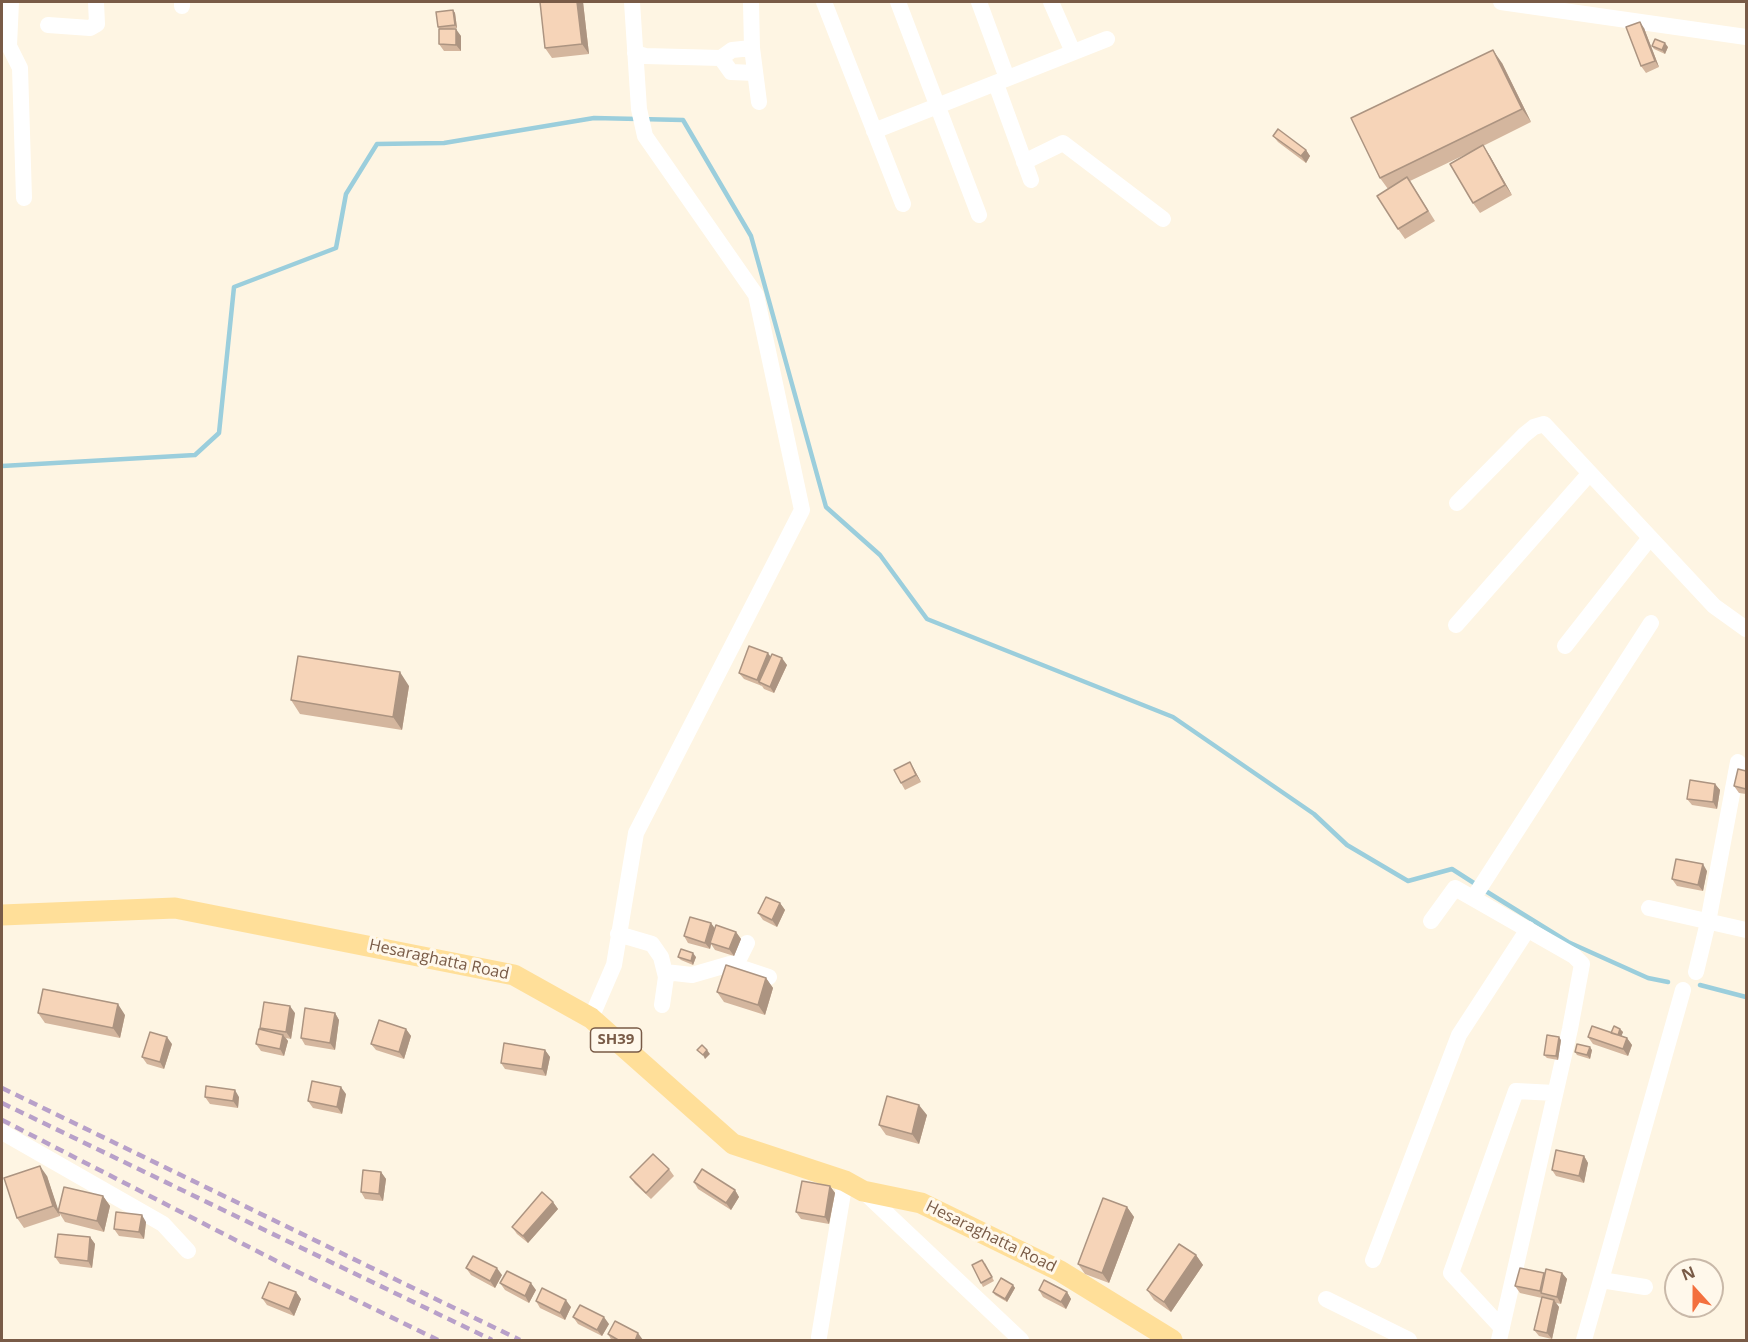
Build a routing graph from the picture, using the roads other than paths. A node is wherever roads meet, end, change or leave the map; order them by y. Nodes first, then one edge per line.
1 (11, 2) edge
2 (96, 2) edge
3 (632, 2) edge
4 (824, 2) edge
5 (898, 2) edge
6 (979, 2) edge
7 (1051, 2) edge
8 (1501, 2) edge
9 (751, 3) dead end
10 (1570, 7) edge
11 (48, 25) dead end
12 (1746, 37) edge
13 (1107, 39) dead end
14 (752, 48) junction
15 (1073, 52) junction
16 (635, 53) junction
17 (721, 58) junction
18 (9, 61) edge
19 (755, 73) junction
20 (1002, 81) junction
21 (759, 102) dead end
22 (939, 105) junction
23 (874, 131) junction
24 (1024, 162) junction
25 (1031, 180) dead end
26 (24, 198) dead end
27 (903, 204) dead end
28 (980, 215) dead end
29 (1163, 219) dead end
30 (1589, 474) junction
31 (1457, 503) dead end
32 (1649, 539) junction
33 (1651, 623) dead end
34 (1456, 625) dead end
35 (1746, 629) edge
36 (1565, 646) dead end
37 (1738, 762) dead end
38 (1474, 897) junction
39 (1649, 908) dead end
40 (2, 915) edge
41 (1431, 921) dead end
42 (1708, 922) junction
43 (1528, 929) junction
44 (1746, 930) edge
45 (618, 935) junction
46 (747, 943) dead end
47 (735, 967) junction
48 (665, 972) junction
49 (1696, 972) dead end
50 (769, 977) dead end
51 (1683, 990) dead end
52 (662, 1005) dead end
53 (591, 1018) junction
54 (1555, 1093) junction
55 (2, 1132) edge
56 (854, 1186) junction
57 (188, 1251) dead end
58 (1373, 1260) dead end
59 (1601, 1280) junction
60 (1645, 1287) dead end
61 (1326, 1299) dead end
62 (1500, 1334) edge
63 (819, 1337) dead end
64 (1021, 1341) edge
65 (1172, 1341) edge
66 (1409, 1341) edge
67 (1584, 1341) edge

1 - 18 street
2 - 11 street
3 - 16 street
4 - 23 street
5 - 22 street
6 - 20 street
7 - 15 street
8 - 10 street
9 - 14 street
10 - 12 street
13 - 15 street
14 - 17 street
14 - 19 street
15 - 20 street
16 - 17 street
16 - 45 street
17 - 19 street
18 - 26 street
19 - 21 street
20 - 22 street
20 - 24 street
22 - 23 street
22 - 28 street
23 - 27 street
24 - 25 street
24 - 29 street
30 - 31 street
30 - 32 street
30 - 34 street
32 - 35 street
32 - 36 street
33 - 38 street
37 - 42 street
38 - 41 street
38 - 43 street
39 - 42 street
40 - 53 main road, Hesaraghatta Road / SH39
42 - 44 street
42 - 49 street
43 - 54 street
43 - 58 street
45 - 48 street
45 - 53 street
46 - 47 street
47 - 48 street
47 - 50 street
48 - 52 street
51 - 59 street
53 - 56 main road, Hesaraghatta Road / SH39
54 - 62 street
54 - 62 street
55 - 57 street
56 - 63 street
56 - 64 street
56 - 65 main road, Hesaraghatta Road / SH39
59 - 60 street
59 - 67 street
61 - 66 street

